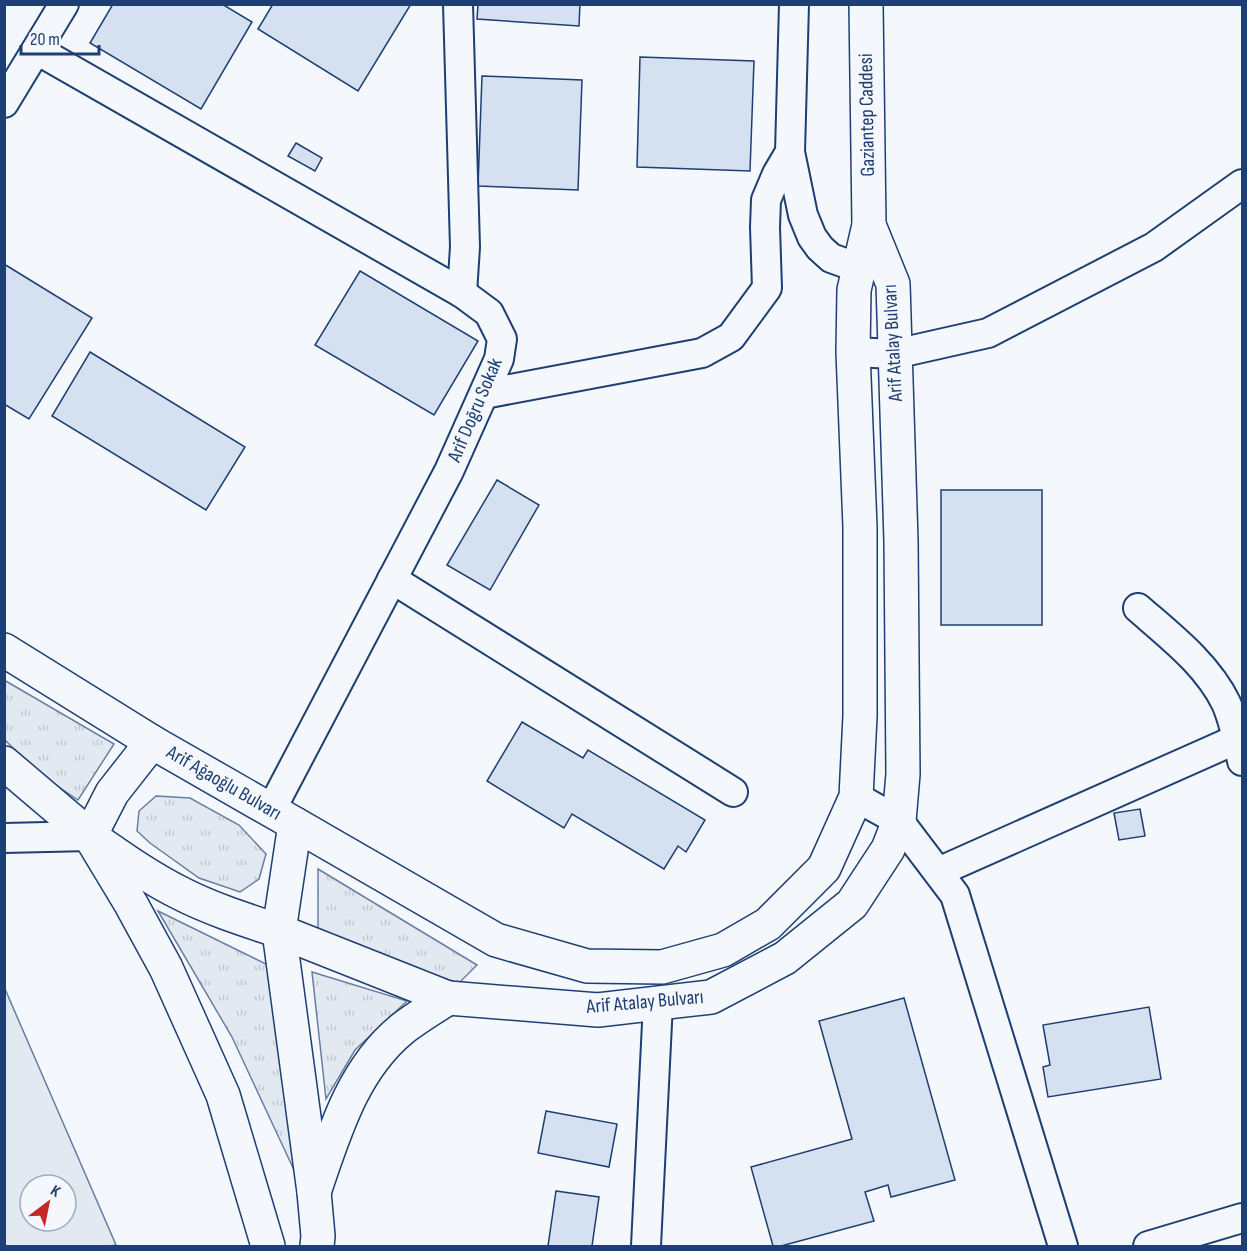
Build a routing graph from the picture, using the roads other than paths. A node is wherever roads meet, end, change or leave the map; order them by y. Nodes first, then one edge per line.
1 (64, 4) edge
2 (458, 4) edge
3 (794, 4) edge
4 (866, 4) edge
5 (37, 50) junction
6 (8, 90) edge
7 (790, 152) junction
8 (1242, 184) edge
9 (869, 225) junction
10 (859, 268) junction
11 (462, 293) junction
12 (853, 352) junction
13 (895, 354) junction
14 (484, 394) junction
15 (392, 579) junction
16 (1138, 608) dead end
17 (4, 650) edge
18 (152, 742) junction
19 (1239, 750) edge
20 (4, 763) edge
21 (733, 792) dead end
22 (856, 797) junction
23 (283, 817) junction
24 (899, 821) junction
25 (90, 836) junction
26 (4, 838) edge
27 (938, 872) junction
28 (279, 931) junction
29 (448, 998) junction
30 (658, 1003) junction
31 (314, 1192) junction
32 (1242, 1218) edge
33 (268, 1246) edge
34 (317, 1246) edge
35 (646, 1246) edge
36 (1063, 1246) edge
37 (1148, 1246) edge

1 - 5 street
2 - 11 street
3 - 7 street
4 - 9 main road, Gaziantep Caddesi
5 - 6 street
5 - 11 street, Arif Doğru Sokak
7 - 10 street
7 - 14 street
8 - 13 street
9 - 10 main road, Arif Atalay Bulvarı
9 - 13 main road, Arif Atalay Bulvarı
10 - 12 main road, Arif Atalay Bulvarı
11 - 14 street, Arif Doğru Sokak
12 - 13 street
12 - 22 main road, Arif Atalay Bulvarı
13 - 24 main road, Arif Atalay Bulvarı
14 - 15 street, Arif Doğru Sokak
15 - 21 street
15 - 23 street, Arif Doğru Sokak
16 - 19 street
17 - 18 main road, Arif Ağaoğlu Bulvarı
18 - 23 main road, Arif Ağaoğlu Bulvarı
18 - 25 main road
19 - 27 street
20 - 25 main road
22 - 23 main road, Arif Atalay Bulvarı
22 - 24 street
23 - 28 main road, Arif Ağaoğlu Bulvarı
24 - 27 street
24 - 30 main road, Arif Atalay Bulvarı
25 - 26 street
25 - 28 main road, Arif Atalay Bulvarı
25 - 33 main road
27 - 36 street
28 - 29 main road, Arif Atalay Bulvarı
28 - 31 main road, Arif Ağaoğlu Bulvarı
29 - 30 main road, Arif Atalay Bulvarı
29 - 31 main road
30 - 35 street
31 - 34 main road, Arif Ağaoğlu Bulvarı
32 - 37 street

